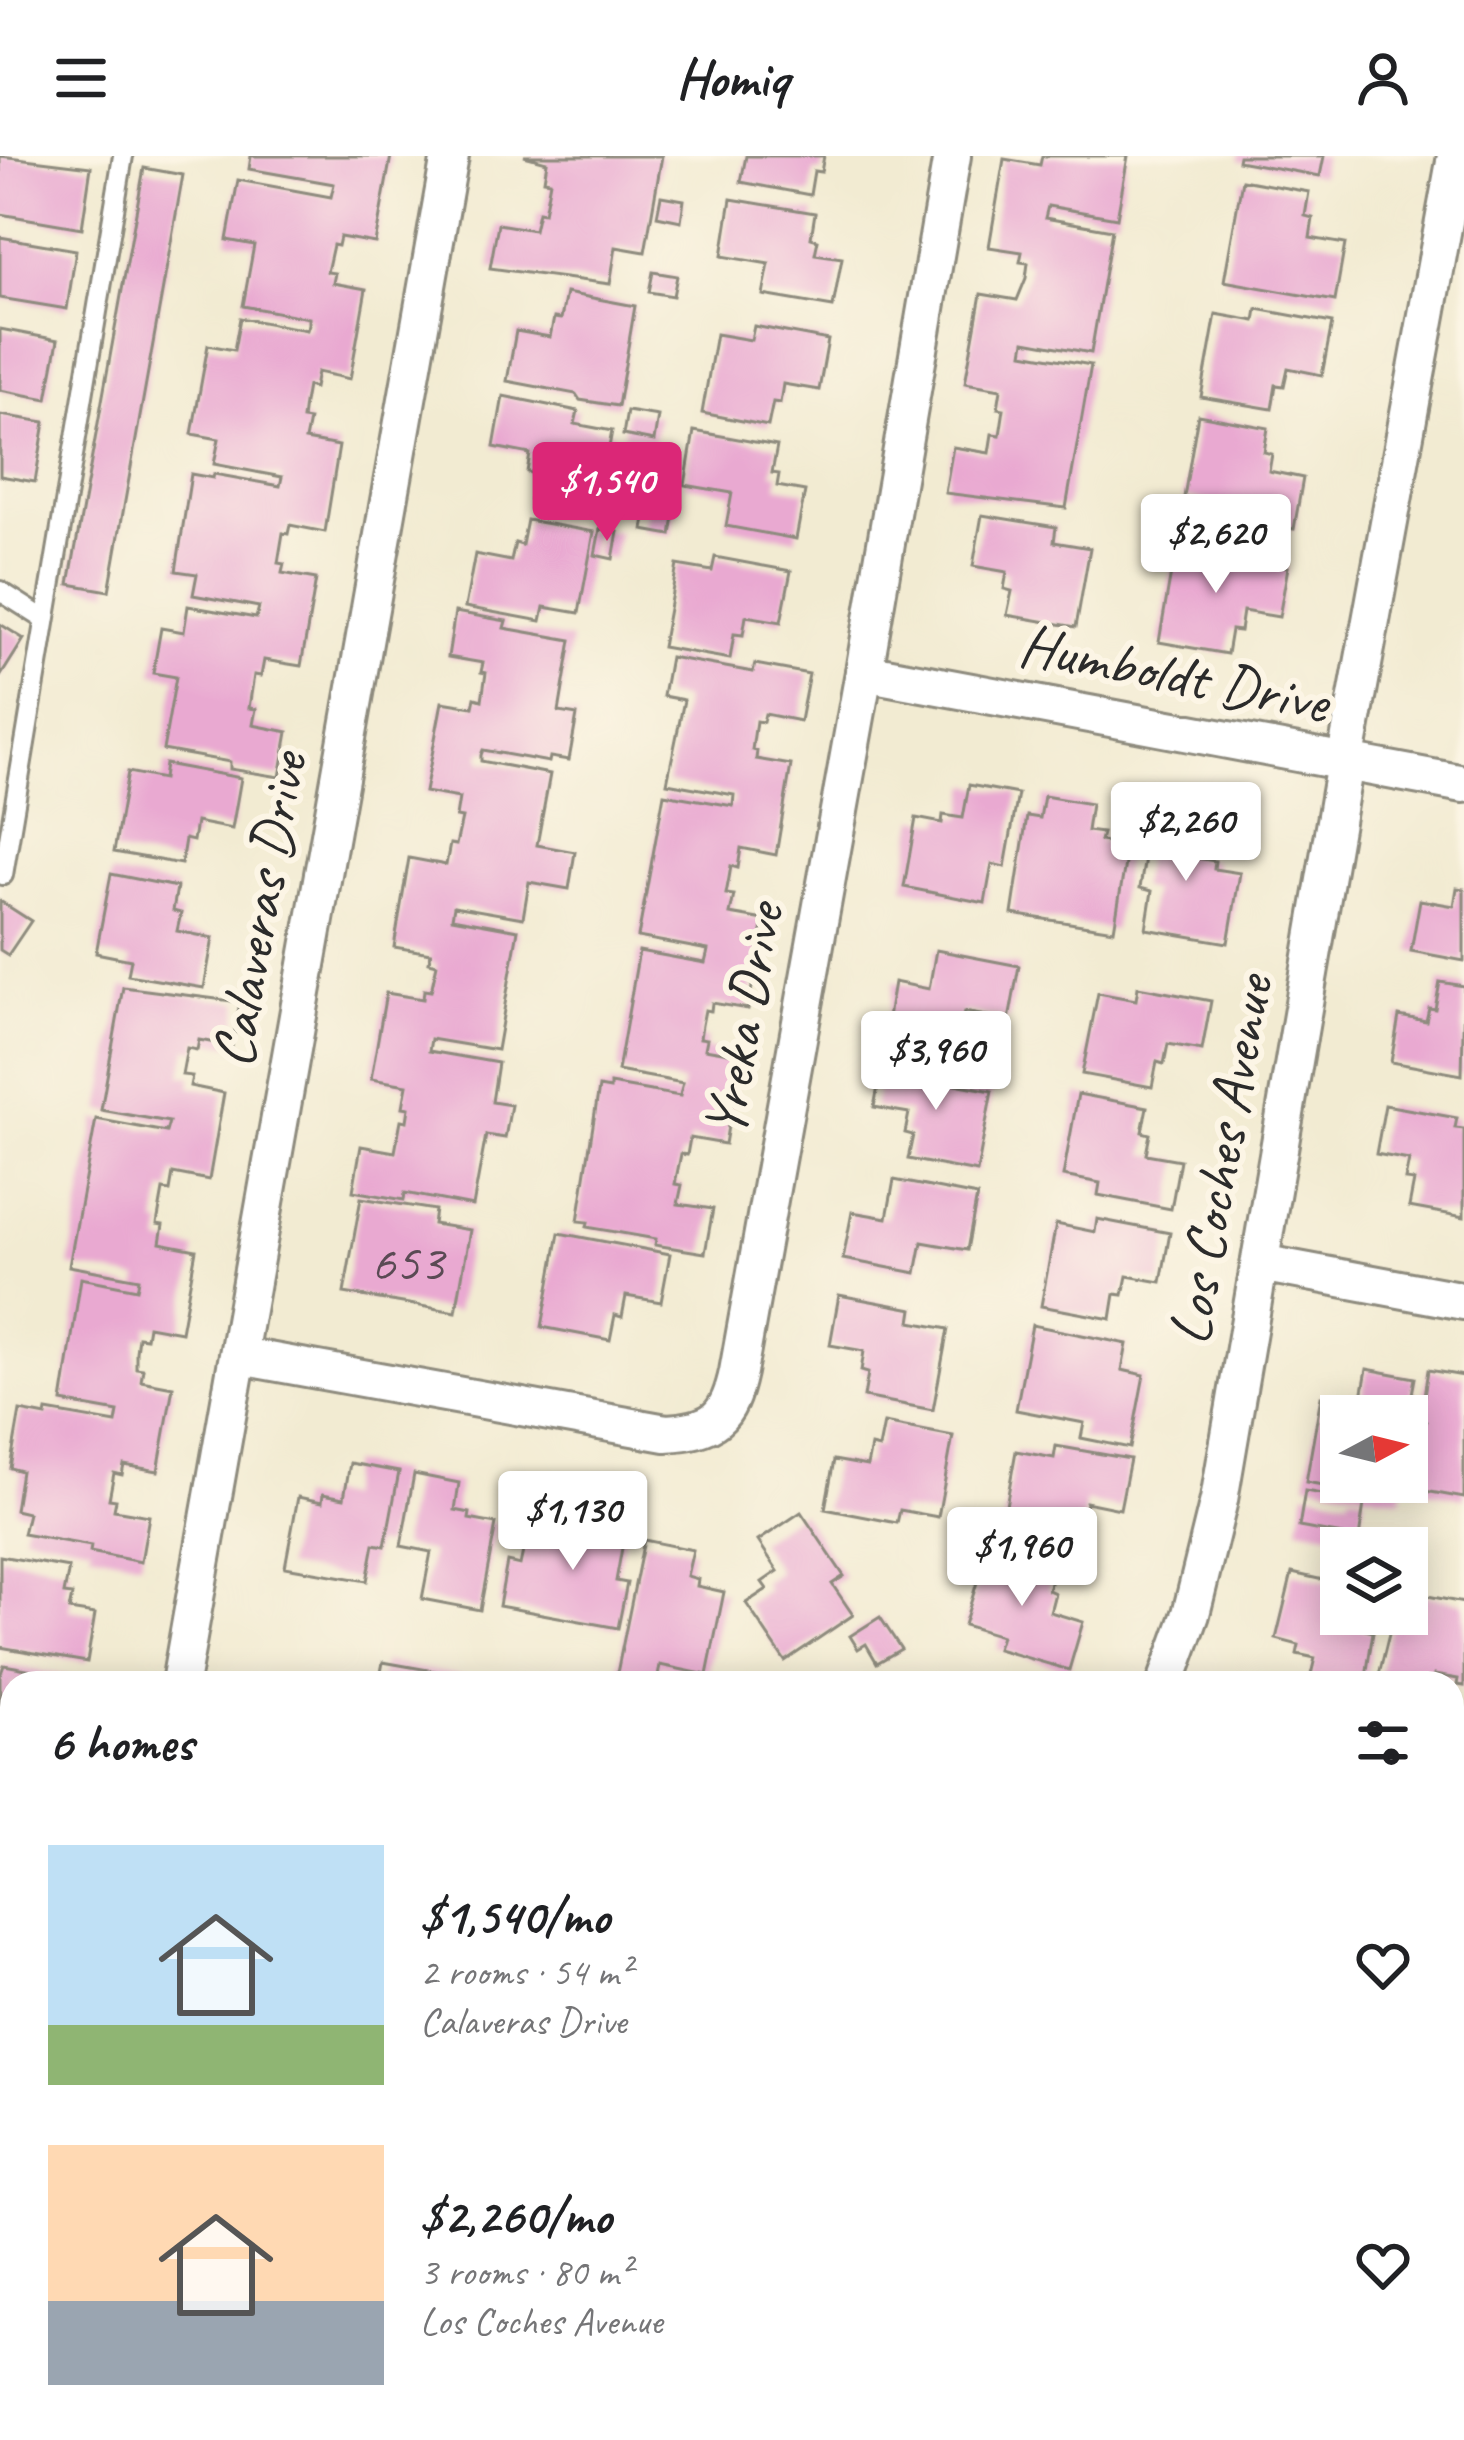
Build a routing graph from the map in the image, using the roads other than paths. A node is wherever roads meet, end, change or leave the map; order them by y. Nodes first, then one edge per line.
1 (123, 156) edge
2 (450, 156) edge
3 (952, 156) edge
4 (1456, 156) edge
5 (1450, 268) edge
6 (0, 591) edge
7 (44, 619) junction
8 (864, 672) junction
9 (1345, 763) junction
10 (1464, 784) edge
11 (3, 874) edge
12 (1261, 1263) junction
13 (1464, 1301) edge
14 (240, 1356) junction
15 (182, 1671) edge
16 (1170, 1671) edge

1 - 7 lane
2 - 14 street, Calaveras Drive
3 - 8 street, Yreka Drive
4 - 5 street, Los Coches Avenue
5 - 9 street, Los Coches Avenue
6 - 7 lane
7 - 11 lane
8 - 9 street, Humboldt Drive
8 - 14 street, Yreka Drive
9 - 10 street, Humboldt Drive
9 - 12 street, Los Coches Avenue
12 - 13 street
12 - 16 street, Los Coches Avenue
14 - 15 street, Calaveras Drive

